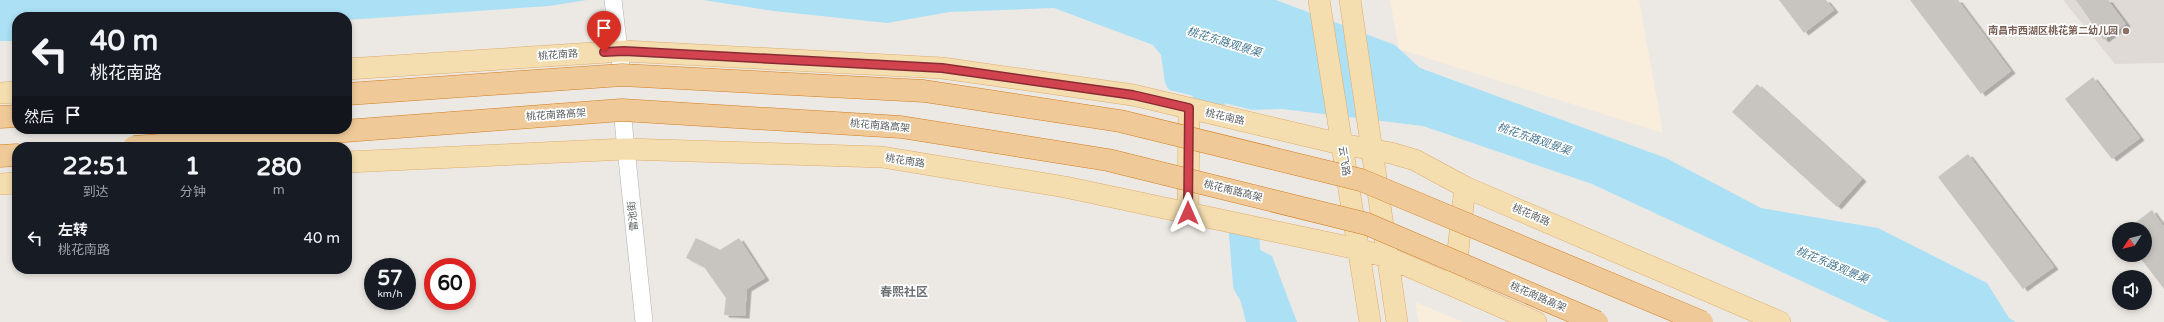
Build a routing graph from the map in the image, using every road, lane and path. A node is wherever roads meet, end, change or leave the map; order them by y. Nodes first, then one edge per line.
1 (1350, 1) edge
2 (1320, 2) edge
3 (614, 7) edge
4 (619, 51) junction
5 (352, 69) edge
6 (622, 75) junction
7 (12, 92) edge
8 (0, 93) edge
9 (352, 94) edge
10 (1189, 108) junction
11 (622, 110) junction
12 (12, 116) edge
13 (0, 117) edge
14 (352, 130) edge
15 (305, 134) edge
16 (1340, 136) junction
17 (200, 142) edge
18 (1370, 142) junction
19 (626, 149) junction
20 (12, 155) edge
21 (0, 156) edge
22 (352, 162) edge
23 (12, 183) edge
24 (0, 184) edge
25 (1465, 187) junction
26 (1188, 213) junction
27 (1358, 249) junction
28 (1387, 257) junction
29 (1454, 287) junction
30 (644, 322) edge
31 (1370, 322) edge
32 (1397, 322) edge
33 (1536, 322) edge
34 (1597, 322) edge
35 (1702, 322) edge
36 (1780, 322) edge

1 - 18 main road
2 - 16 main road, 云飞路
3 - 4 street
4 - 5 main road, 桃花南路
4 - 6 street
4 - 10 main road, 桃花南路
6 - 9 highway, bridge
6 - 35 highway, bridge
7 - 8 main road
10 - 16 main road, 桃花南路
10 - 26 main road
11 - 14 highway, 桃花南路高架, bridge
11 - 19 street, 雷池街
11 - 34 highway, 桃花南路高架, bridge
12 - 13 highway
15 - 17 highway, 桃花南路高架, bridge
16 - 18 main road, 桃花南路
16 - 27 main road, 云飞路
18 - 25 main road, 桃花南路
18 - 28 main road
19 - 22 main road, 桃花南路
19 - 26 main road, 桃花南路
19 - 30 street, 雷池街
20 - 21 highway
23 - 24 main road
25 - 29 main road
25 - 36 main road, 桃花南路
26 - 27 main road, 桃花南路
27 - 28 main road, 桃花南路
27 - 31 main road, 云飞路
28 - 29 main road, 桃花南路
28 - 32 main road
29 - 33 main road, 桃花南路

